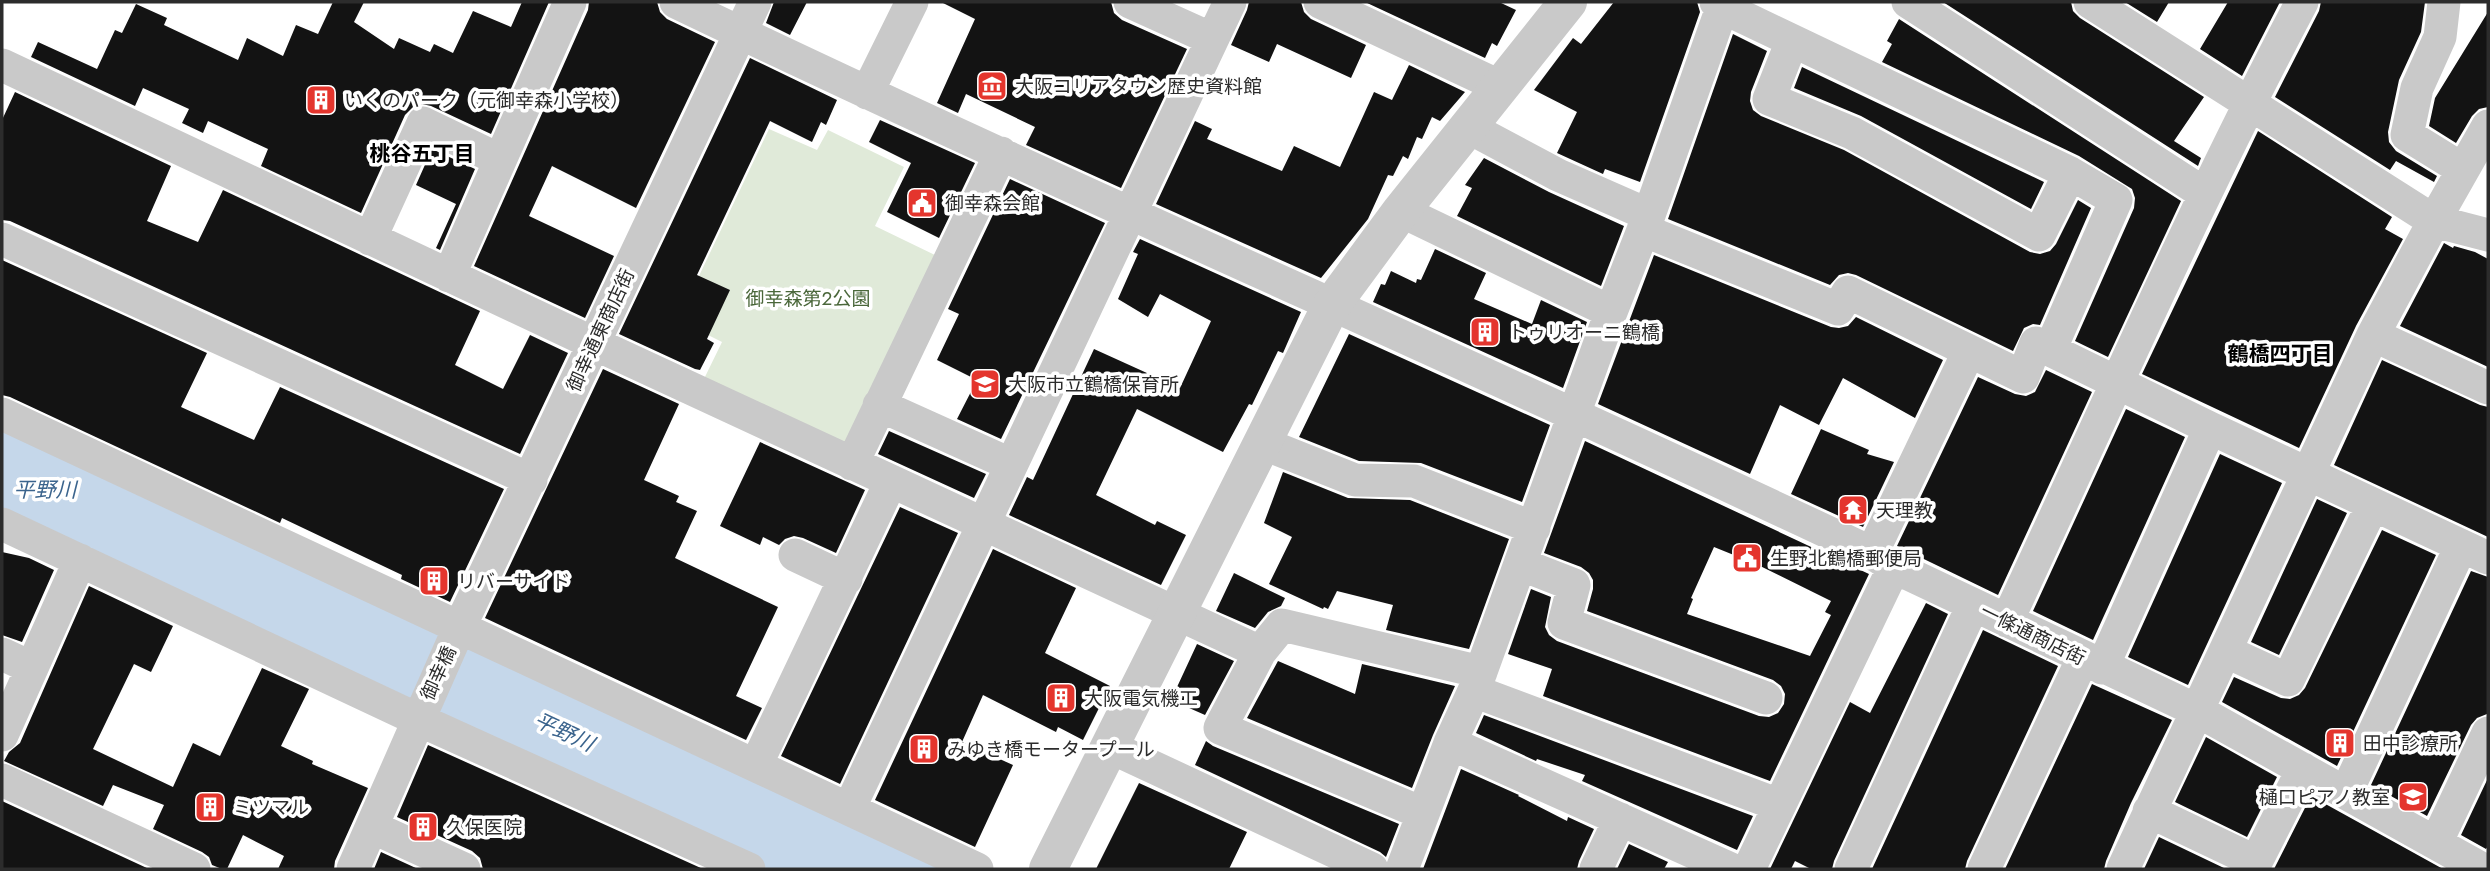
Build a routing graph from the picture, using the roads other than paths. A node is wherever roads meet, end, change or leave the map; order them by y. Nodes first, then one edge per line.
1 (570, 2) edge
2 (676, 2) edge
3 (755, 2) edge
4 (912, 2) edge
5 (1130, 2) edge
6 (1230, 2) edge
7 (1320, 2) edge
8 (1569, 2) edge
9 (1908, 2) edge
10 (2090, 2) edge
11 (2302, 2) edge
12 (2444, 2) edge
13 (1721, 4) edge
14 (741, 33) junction
15 (1212, 39) junction
16 (1792, 41) junction
17 (2, 65) edge
18 (1501, 87) junction
19 (867, 93) junction
20 (2248, 104) junction
21 (2488, 125) edge
22 (1468, 127) junction
23 (1001, 153) junction
24 (500, 160) junction
25 (2462, 169) junction
26 (2070, 173) junction
27 (2205, 194) junction
28 (1401, 211) junction
29 (1129, 213) junction
30 (2434, 221) junction
31 (1646, 223) junction
32 (2488, 235) edge
33 (2, 239) edge
34 (370, 239) junction
35 (449, 276) junction
36 (1331, 306) junction
37 (1611, 312) junction
38 (2373, 335) junction
39 (593, 343) junction
40 (2050, 350) junction
41 (1969, 351) junction
42 (2118, 383) junction
43 (2488, 388) edge
44 (879, 405) junction
45 (2, 414) edge
46 (1575, 415) junction
47 (2210, 428) junction
48 (1262, 443) junction
49 (852, 464) junction
50 (1010, 464) junction
51 (2308, 472) junction
52 (531, 480) junction
53 (891, 481) junction
54 (2373, 504) junction
55 (982, 522) junction
56 (2, 524) edge
57 (1534, 528) junction
58 (2475, 552) edge
59 (795, 555) dead end
60 (80, 560) junction
61 (1883, 560) junction
62 (1521, 564) junction
63 (846, 579) junction
64 (1973, 605) junction
65 (1176, 614) junction
66 (2007, 621) junction
67 (458, 631) junction
68 (2225, 651) junction
69 (1260, 652) junction
70 (2, 654) edge
71 (2092, 663) junction
72 (32, 668) junction
73 (1478, 681) junction
74 (1766, 698) dead end
75 (2198, 712) junction
76 (419, 715) junction
77 (2488, 733) edge
78 (2, 735) edge
79 (1450, 743) junction
80 (1110, 747) junction
81 (756, 765) junction
82 (2303, 769) junction
83 (2, 780) edge
84 (2346, 793) junction
85 (1779, 805) junction
86 (849, 809) junction
87 (2149, 811) junction
88 (1422, 813) junction
89 (1620, 819) junction
90 (372, 827) junction
91 (2460, 860) edge
92 (194, 869) edge
93 (353, 869) edge
94 (464, 869) edge
95 (749, 869) edge
96 (977, 869) edge
97 (1048, 869) edge
98 (1372, 869) edge
99 (1402, 869) edge
100 (1596, 869) edge
101 (1734, 869) edge
102 (1850, 869) edge
103 (1984, 869) edge
104 (2123, 869) edge

1 - 24 street
2 - 14 street, 一條通商店街
3 - 14 street, 御幸通東商店街
4 - 19 street
5 - 15 street
6 - 15 street
7 - 18 street
8 - 18 street
9 - 27 street
10 - 20 street
11 - 20 street
12 - 25 street
13 - 16 street
13 - 31 street
14 - 19 street, 一條通商店街
14 - 39 street, 御幸通東商店街
15 - 29 street
16 - 26 street
16 - 26 street
17 - 34 street
18 - 22 street
19 - 23 street, 一條通商店街
20 - 27 street
20 - 30 street
21 - 25 street
22 - 28 street
22 - 31 street
23 - 29 street, 一條通商店街
23 - 44 street
24 - 34 street
24 - 35 street
25 - 30 street
26 - 40 street
27 - 42 street
28 - 36 street
28 - 37 street
29 - 36 street, 一條通商店街
29 - 50 street
30 - 32 street
30 - 38 street
31 - 37 street
31 - 41 street
33 - 52 street
34 - 35 street
35 - 39 street
36 - 46 street, 一條通商店街
36 - 48 street
37 - 46 street
38 - 43 street
38 - 51 street
39 - 49 street
39 - 52 street, 御幸通東商店街
40 - 41 street
40 - 42 street
41 - 61 street
42 - 47 street
42 - 66 street
44 - 49 street
44 - 50 street
45 - 67 street
46 - 57 street
46 - 61 street, 一條通商店街
47 - 51 street
47 - 71 street
48 - 57 street
48 - 65 street
49 - 53 street
50 - 55 street
51 - 54 street
51 - 68 street
52 - 67 street, 御幸通東商店街
53 - 55 street
53 - 63 street
54 - 58 street
54 - 68 street
55 - 65 street
55 - 86 street
56 - 60 street
57 - 62 street
58 - 84 street
59 - 63 street
60 - 72 street
60 - 76 street
61 - 64 street, 一條通商店街
61 - 85 street
62 - 73 street
62 - 74 street
63 - 81 street
64 - 66 street, 一條通商店街
64 - 102 street
65 - 69 street
65 - 80 street
66 - 71 street, 一條通商店街
67 - 76 street, 御幸橋
67 - 81 street
68 - 75 street
69 - 73 street
69 - 88 street
70 - 72 street
71 - 75 street, 一條通商店街
71 - 103 street
72 - 78 street
73 - 79 street
73 - 85 street
75 - 82 street, 一條通商店街
75 - 87 street
76 - 90 street, 御幸橋
76 - 95 street
77 - 91 street
79 - 88 street
79 - 89 street
80 - 97 street
80 - 98 street
81 - 86 street
82 - 84 street, 一條通商店街
82 - 87 street
83 - 92 street
84 - 91 street, 一條通商店街
85 - 101 street
86 - 96 street
87 - 104 street
88 - 99 street
89 - 100 street
89 - 101 street
90 - 93 street, 御幸橋
90 - 94 street

